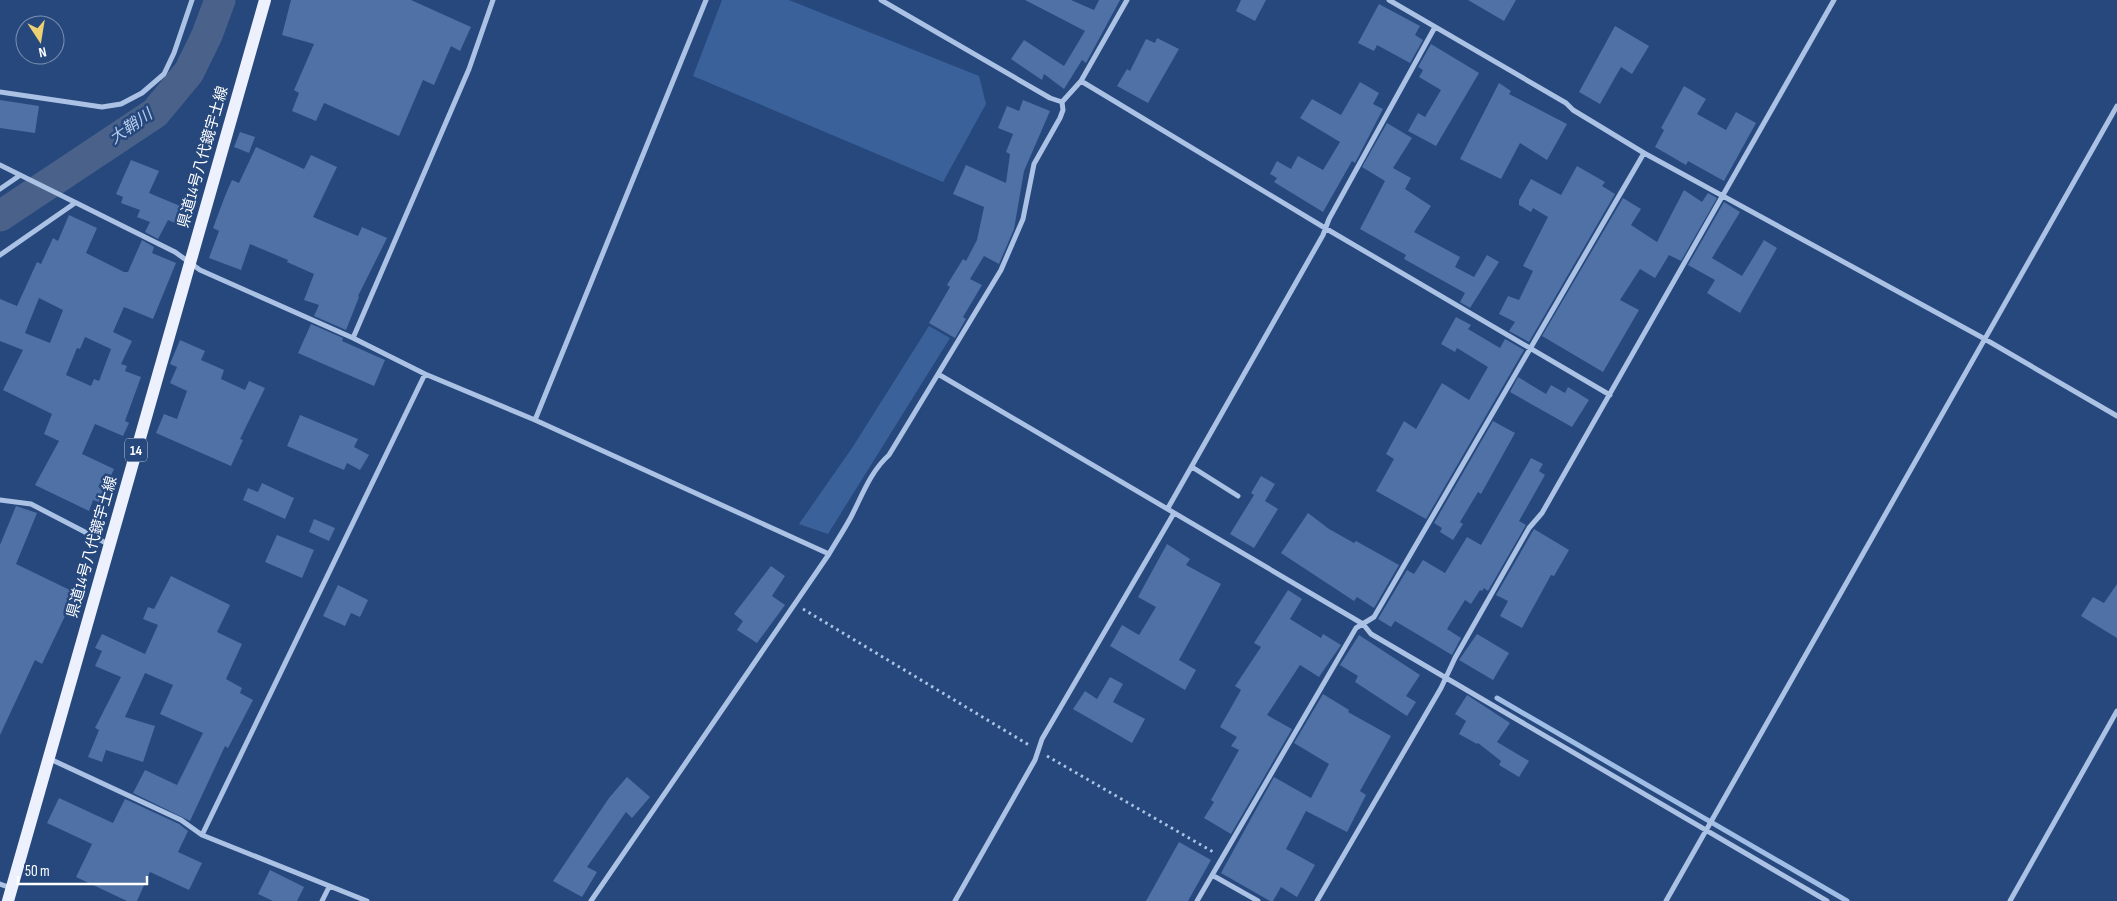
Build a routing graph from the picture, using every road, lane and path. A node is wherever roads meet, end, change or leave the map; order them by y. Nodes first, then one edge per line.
1 (192, 0) edge
2 (265, 0) edge
3 (493, 0) edge
4 (706, 0) edge
5 (881, 0) edge
6 (1127, 0) edge
7 (1389, 0) edge
8 (1834, 0) edge
9 (1435, 27) junction
10 (1081, 81) junction
11 (0, 92) edge
12 (1062, 102) junction
13 (2117, 106) edge
14 (1644, 153) junction
15 (0, 165) edge
16 (19, 176) junction
17 (0, 189) edge
18 (1722, 196) junction
19 (75, 203) junction
20 (1325, 228) junction
21 (0, 255) edge
22 (190, 262) junction
23 (353, 338) junction
24 (1984, 338) junction
25 (1532, 348) junction
26 (425, 374) junction
27 (938, 374) junction
28 (1610, 395) junction
29 (2117, 416) edge
30 (535, 420) junction
31 (1192, 466) junction
32 (1238, 496) dead end
33 (0, 500) edge
34 (1168, 508) junction
35 (1174, 513) junction
36 (109, 544) junction
37 (829, 554) junction
38 (794, 604) junction
39 (1363, 624) junction
40 (1445, 676) junction
41 (2117, 711) edge
42 (1038, 750) junction
43 (50, 758) junction
44 (1708, 829) junction
45 (202, 835) junction
46 (1222, 857) junction
47 (1212, 875) junction
48 (6, 886) edge
49 (329, 887) junction
50 (8, 901) edge
51 (322, 901) edge
52 (367, 901) edge
53 (591, 901) edge
54 (956, 901) edge
55 (1197, 901) edge
56 (1258, 901) edge
57 (1317, 901) edge
58 (1666, 901) edge
59 (1827, 901) edge
60 (2010, 901) edge

1 - 11 street
2 - 22 main road, 県道14号八代鏡宇土線 / 14
3 - 23 street
4 - 30 street
5 - 12 street
6 - 10 street
7 - 9 street
8 - 18 street
9 - 14 street
9 - 20 street
10 - 12 street
10 - 20 street
12 - 27 street
13 - 24 street
14 - 18 street
14 - 25 street
15 - 16 street
16 - 17 street
16 - 19 street
18 - 24 street
18 - 28 street
19 - 21 street
19 - 22 street
20 - 25 street
20 - 31 street
22 - 23 street
22 - 36 main road, 県道14号八代鏡宇土線 / 14
23 - 26 street
24 - 29 street
24 - 44 street
25 - 28 street
25 - 39 street
26 - 30 street
26 - 45 street
27 - 34 street
27 - 37 street
28 - 40 street
30 - 37 street
31 - 32 street
31 - 34 street
33 - 36 street
34 - 35 street
35 - 39 street
35 - 42 street
36 - 43 main road, 県道14号八代鏡宇土線 / 14
37 - 38 street
38 - 42 path
38 - 53 street
39 - 40 street
39 - 46 street
40 - 44 street
40 - 57 street
41 - 60 street
42 - 46 path
42 - 54 street
43 - 45 street
43 - 48 main road, 県道14号八代鏡宇土線 / 14
44 - 58 street
44 - 59 street
45 - 49 street
46 - 47 street
47 - 55 street
47 - 56 street
48 - 50 main road, 県道14号八代鏡宇土線 / 14
49 - 51 street
49 - 52 street

